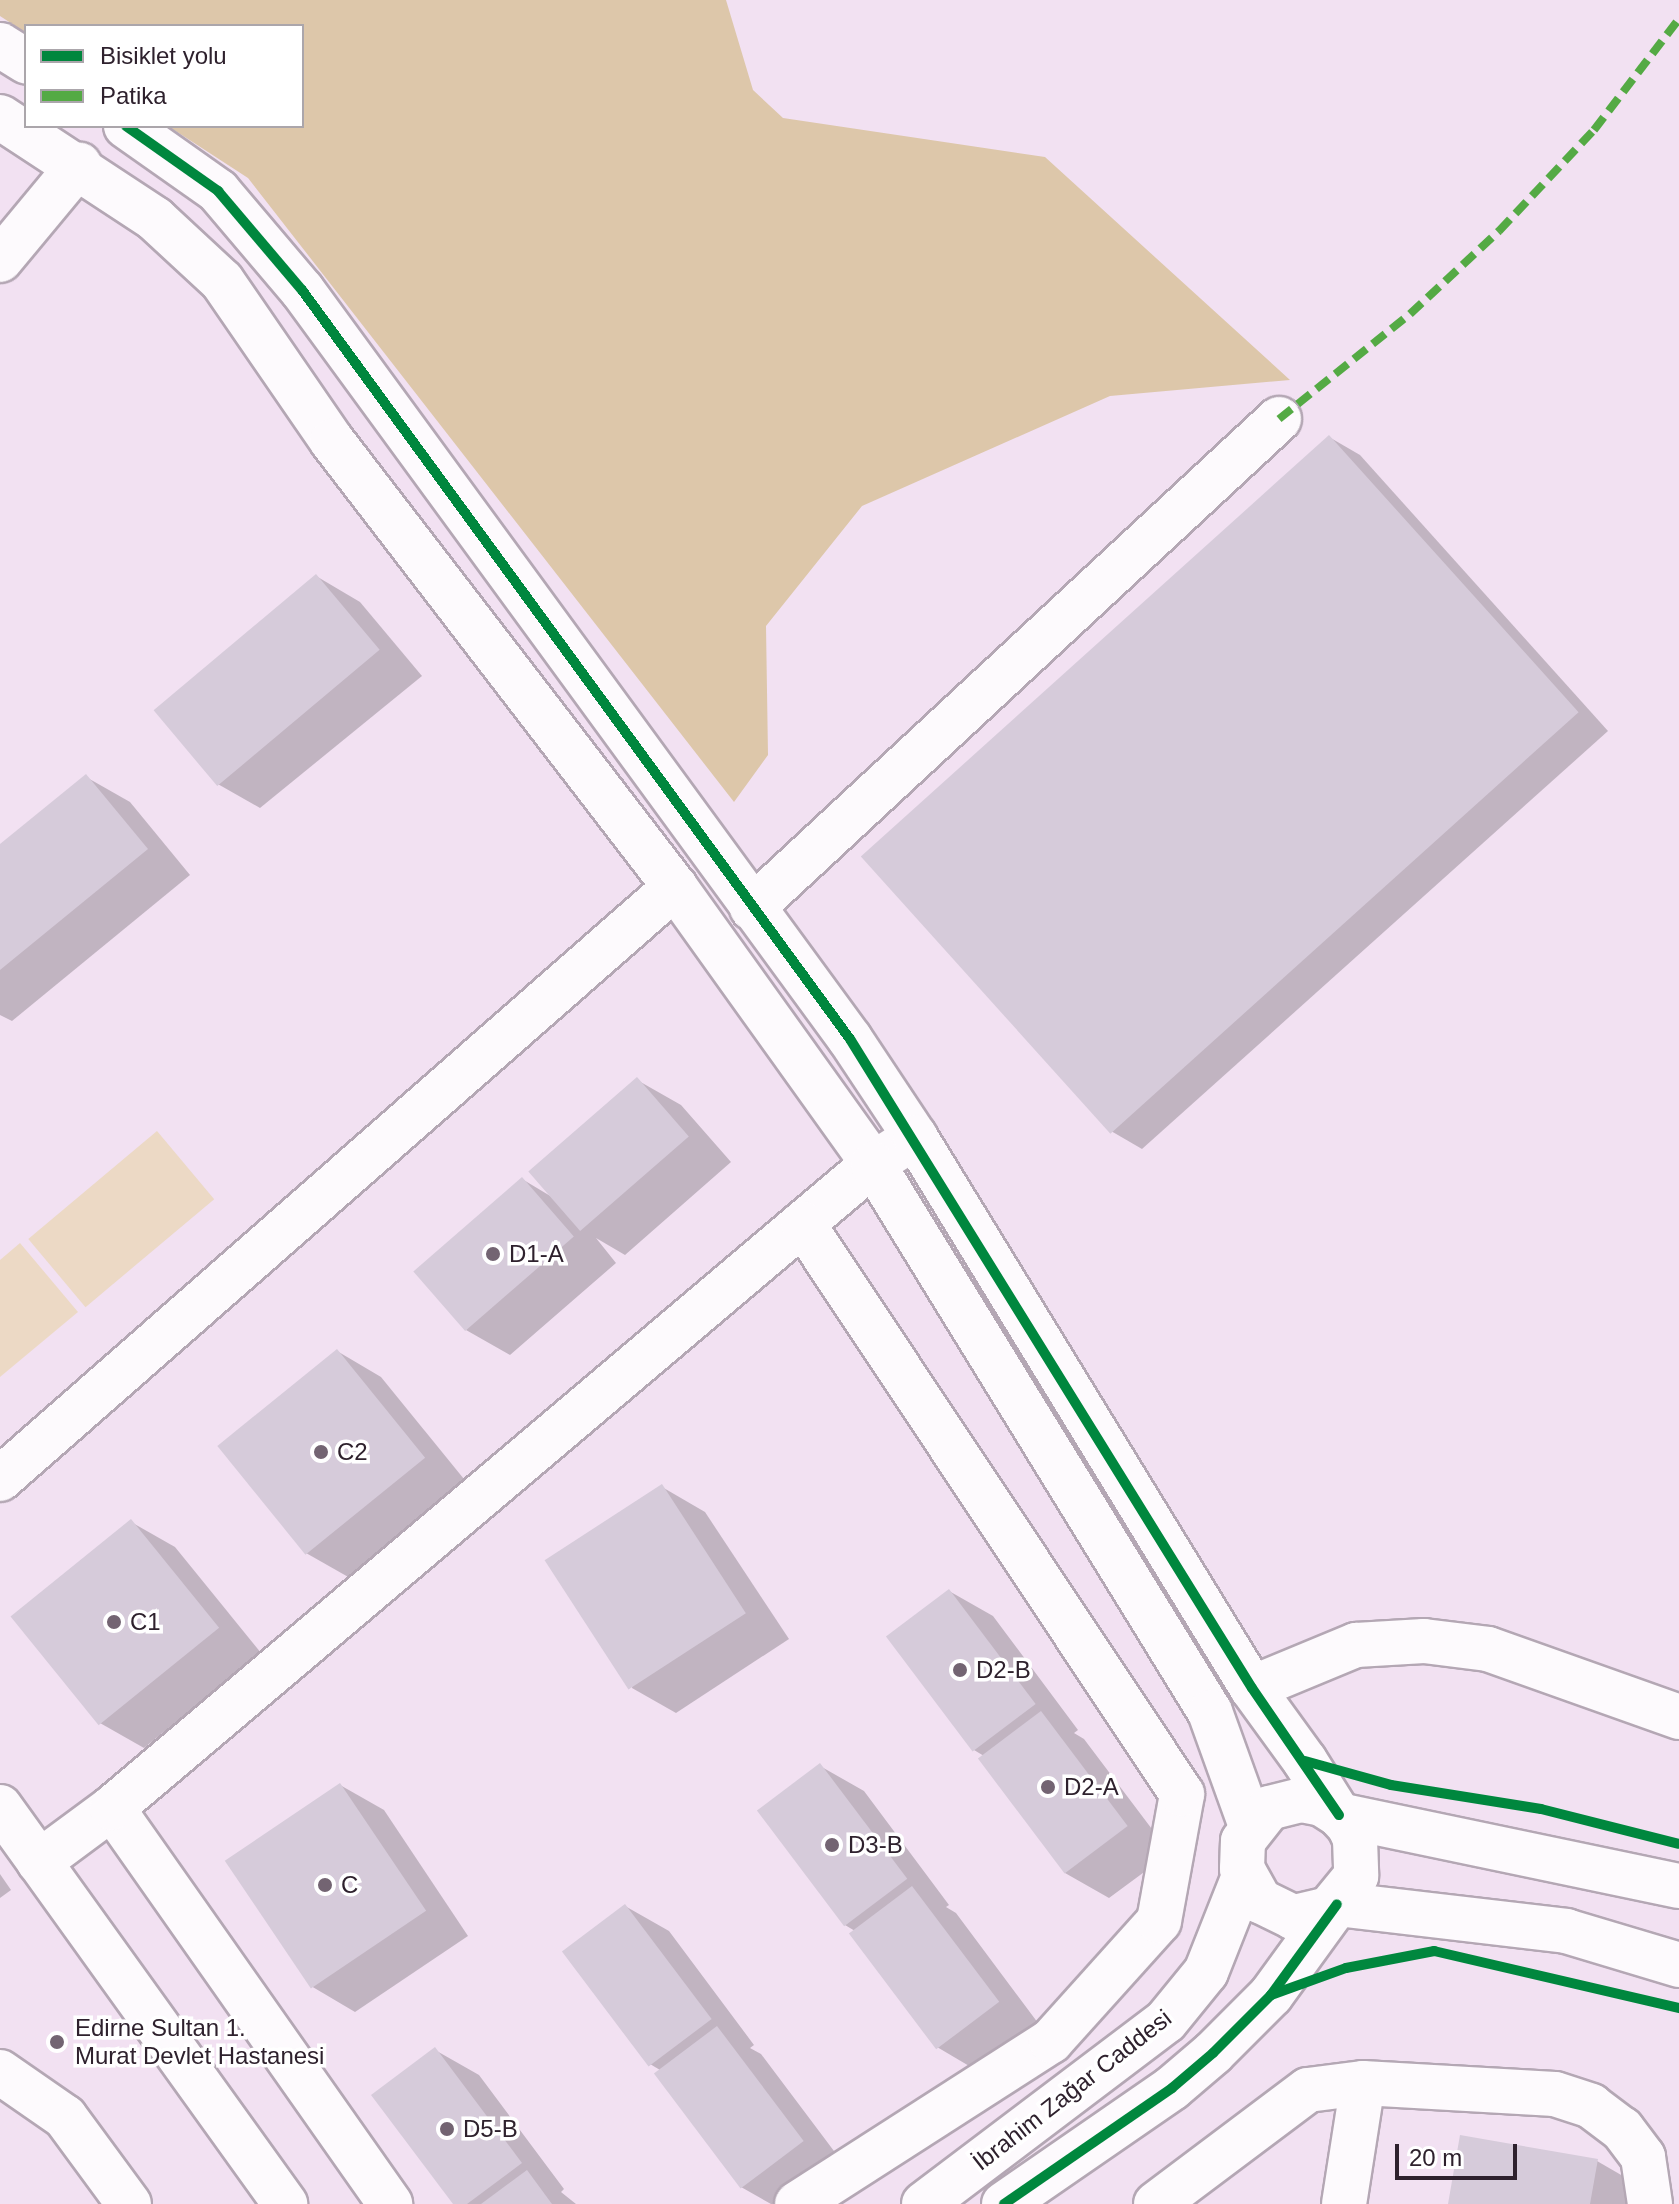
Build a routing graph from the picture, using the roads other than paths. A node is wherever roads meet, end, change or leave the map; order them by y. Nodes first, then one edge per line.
1 (0, 45) edge
2 (24, 60) edge
3 (0, 117) edge
4 (129, 128) edge
5 (79, 165) junction
6 (0, 260) edge
7 (1279, 419) dead end
8 (675, 887) junction
9 (752, 908) junction
10 (915, 1137) junction
11 (873, 1164) junction
12 (803, 1224) junction
13 (0, 1479) edge
14 (1252, 1688) junction
15 (1679, 1717) edge
16 (0, 1807) edge
17 (112, 1808) junction
18 (1339, 1815) junction
19 (1251, 1826) junction
20 (39, 1862) junction
21 (1244, 1876) junction
22 (1679, 1886) edge
23 (1337, 1904) junction
24 (1679, 1965) edge
25 (0, 2072) edge
26 (1363, 2083) junction
27 (129, 2204) edge
28 (285, 2204) edge
29 (390, 2204) edge
30 (797, 2204) edge
31 (924, 2204) edge
32 (1004, 2204) edge
33 (1156, 2204) edge
34 (1344, 2204) edge
35 (1650, 2204) edge

1 - 2 main road
3 - 5 main road
4 - 9 main road
5 - 6 main road
5 - 8 main road
7 - 9 main road
8 - 11 main road
8 - 13 main road
9 - 10 main road
10 - 11 main road
10 - 14 main road
11 - 12 main road
11 - 19 main road
12 - 17 main road
12 - 30 main road
14 - 15 main road
14 - 18 main road
16 - 20 main road
17 - 20 main road
17 - 29 main road
18 - 19 main road
18 - 22 main road
18 - 23 main road
19 - 21 main road
20 - 28 main road
21 - 23 main road
21 - 31 main road, İbrahim Zağar Caddesi
23 - 24 main road
23 - 32 main road, İbrahim Zağar Caddesi
25 - 27 main road
26 - 33 main road
26 - 34 main road
26 - 35 main road

